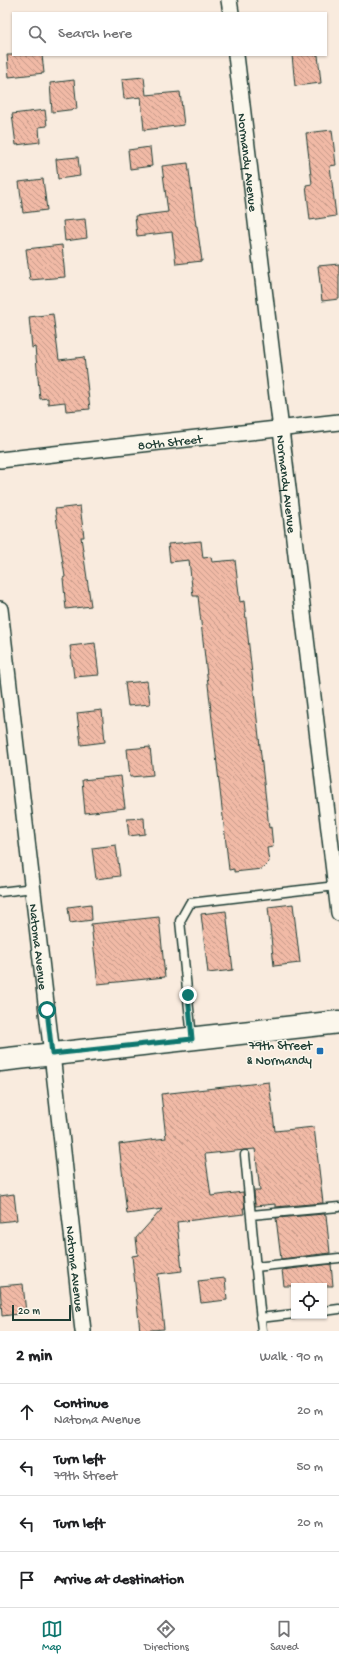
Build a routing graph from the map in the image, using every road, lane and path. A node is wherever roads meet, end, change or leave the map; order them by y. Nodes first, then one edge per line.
1 (229, 0) edge
2 (231, 12) edge
3 (236, 56) edge
4 (339, 422) edge
5 (282, 429) junction
6 (0, 460) edge
7 (0, 610) edge
8 (336, 886) junction
9 (33, 888) junction
10 (0, 892) edge
11 (339, 913) edge
12 (339, 1022) edge
13 (192, 1039) junction
14 (52, 1054) junction
15 (0, 1060) edge
16 (245, 1155) dead end
17 (339, 1207) edge
18 (251, 1215) junction
19 (339, 1258) edge
20 (255, 1267) junction
21 (339, 1309) edge
22 (327, 1311) edge
23 (291, 1314) edge
24 (260, 1318) junction
25 (83, 1331) edge
26 (262, 1331) edge

1 - 2 street
3 - 5 street, Normandy Avenue
4 - 5 street, 80th Street
5 - 6 street, 80th Street
5 - 8 street, Normandy Avenue
7 - 9 street, Natoma Avenue
8 - 11 street, Normandy Avenue
8 - 13 lane
9 - 10 lane
9 - 14 street, Natoma Avenue
12 - 13 main road
13 - 14 main road
14 - 15 main road
14 - 25 street, Natoma Avenue
16 - 18 lane
17 - 18 lane
18 - 20 lane
19 - 20 lane
20 - 24 lane
21 - 22 lane
23 - 24 lane
24 - 26 lane

